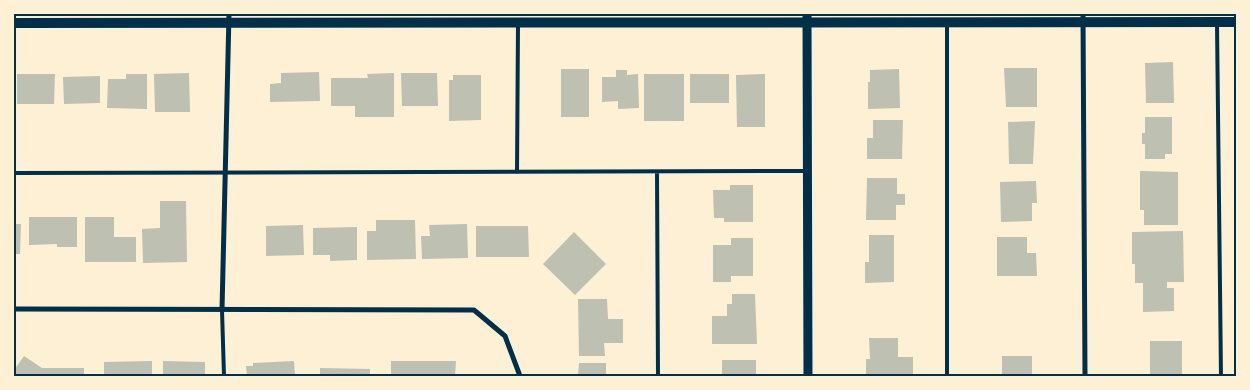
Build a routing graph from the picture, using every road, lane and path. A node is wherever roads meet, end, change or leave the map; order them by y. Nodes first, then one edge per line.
1 (229, 18) edge
2 (807, 18) edge
3 (1084, 18) edge
4 (1217, 22) junction
5 (1236, 22) edge
6 (14, 23) edge
7 (518, 23) junction
8 (947, 23) junction
9 (808, 171) junction
10 (517, 172) junction
11 (657, 172) junction
12 (14, 173) edge
13 (224, 174) junction
14 (14, 309) edge
15 (222, 310) junction
16 (224, 376) edge
17 (520, 376) edge
18 (658, 376) edge
19 (808, 376) edge
20 (947, 376) edge
21 (1085, 376) edge
22 (1221, 376) edge

1 - 6 main road
1 - 7 main road
1 - 13 street
2 - 7 main road
2 - 8 main road
2 - 9 street
3 - 4 main road
3 - 8 main road
3 - 21 street
4 - 5 main road
4 - 22 lane
7 - 10 lane
8 - 20 lane
9 - 11 lane
9 - 19 street
10 - 11 lane
10 - 13 lane
11 - 18 lane
12 - 13 lane
13 - 15 street
14 - 15 street
15 - 16 lane
15 - 17 street

